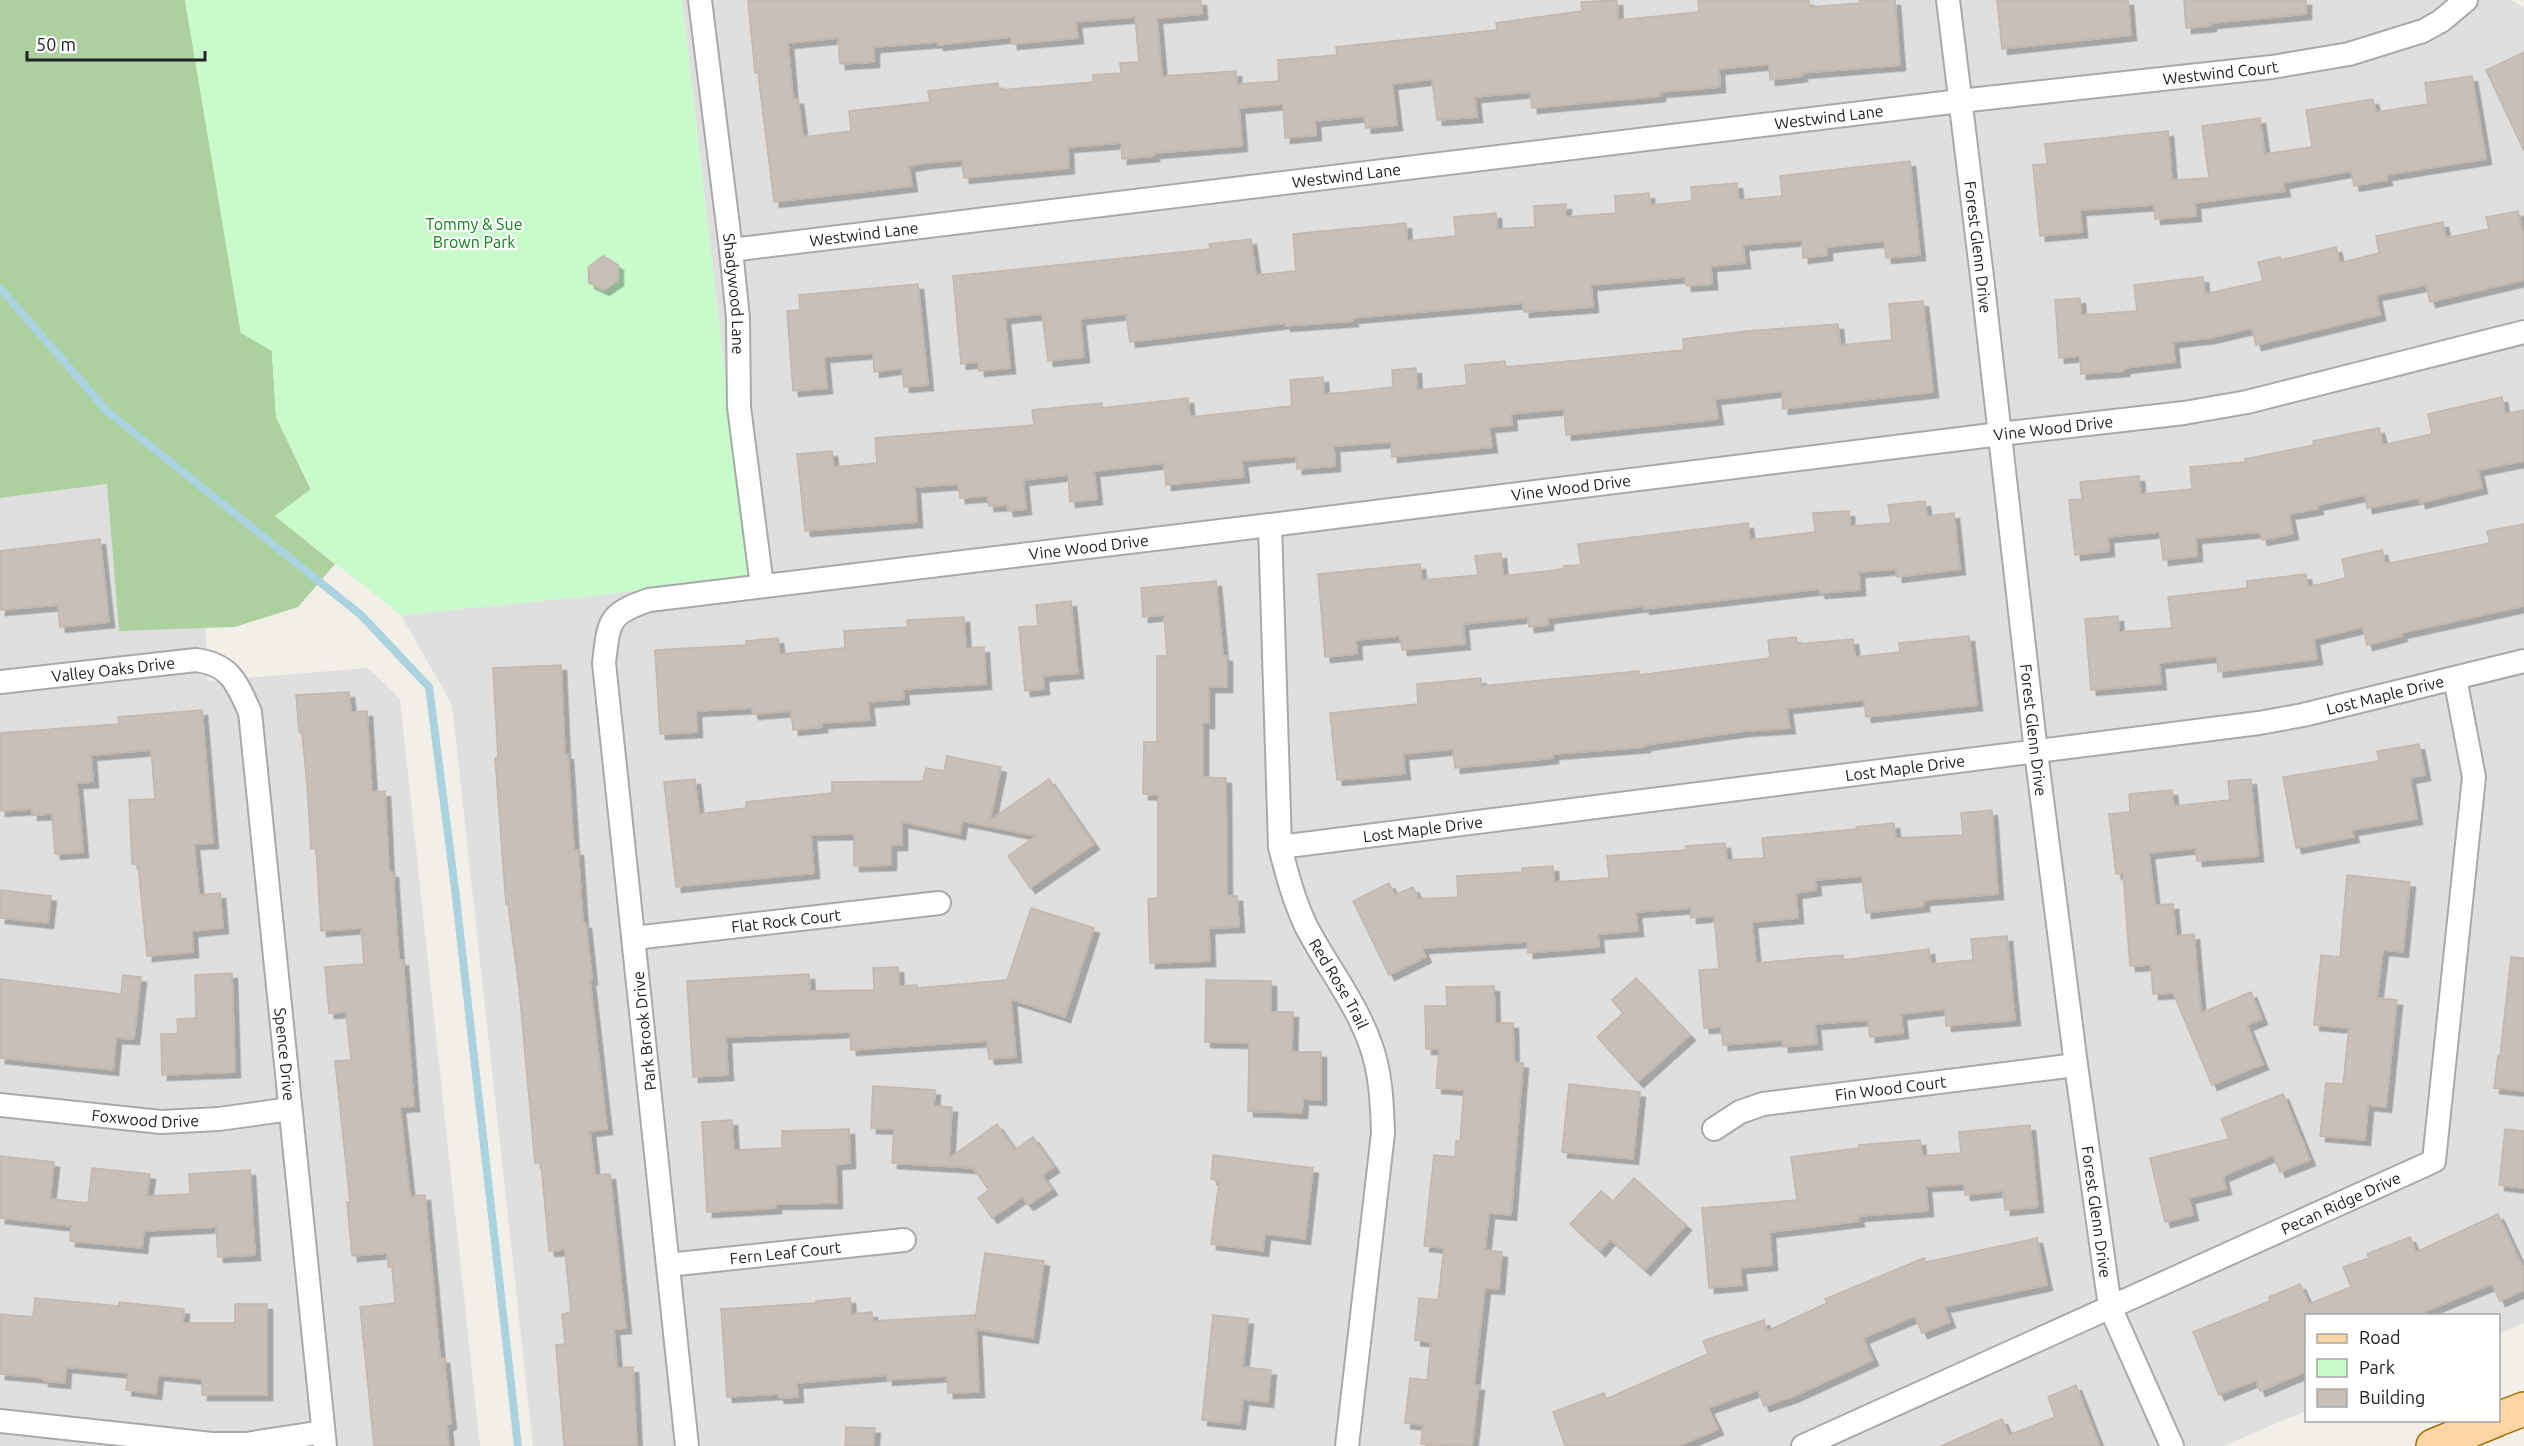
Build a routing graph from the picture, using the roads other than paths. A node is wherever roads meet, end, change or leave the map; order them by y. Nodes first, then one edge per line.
1 (700, 0) edge
2 (1947, 0) edge
3 (2466, 0) edge
4 (1960, 101) junction
5 (731, 250) junction
6 (2524, 332) edge
7 (2000, 434) junction
8 (1270, 525) junction
9 (762, 586) junction
10 (614, 618) joint
11 (2524, 661) edge
12 (225, 669) joint
13 (2456, 678) junction
14 (0, 682) edge
15 (2036, 752) junction
16 (1281, 847) junction
17 (939, 903) dead end
18 (634, 938) junction
19 (2076, 1065) junction
20 (0, 1105) edge
21 (290, 1108) junction
22 (1714, 1130) dead end
23 (904, 1240) dead end
24 (668, 1265) junction
25 (2110, 1307) junction
26 (2524, 1409) edge
27 (2500, 1419) edge
28 (0, 1421) edge
29 (2492, 1422) edge
30 (324, 1439) edge
31 (687, 1446) edge
32 (1347, 1446) edge
33 (1803, 1446) edge
34 (2172, 1446) edge
35 (2433, 1446) edge

1 - 5 street, Shadywood Lane
2 - 4 street, Forest Glenn Drive
3 - 4 street, Westwind Court
4 - 5 street, Westwind Lane
4 - 7 street, Forest Glenn Drive
5 - 9 street, Shadywood Lane
6 - 7 street, Vine Wood Drive
7 - 8 street, Vine Wood Drive
7 - 15 street, Forest Glenn Drive
8 - 9 street, Vine Wood Drive
8 - 16 street, Red Rose Trail
9 - 10 street, Vine Wood Drive
10 - 18 street, Park Brook Drive
11 - 13 street, Lost Maple Drive
12 - 14 street, Valley Oaks Drive
12 - 21 street, Spence Drive
13 - 15 street, Lost Maple Drive
13 - 25 street, Pecan Ridge Drive
15 - 16 street, Lost Maple Drive
15 - 19 street, Forest Glenn Drive
16 - 32 street, Red Rose Trail
17 - 18 street, Flat Rock Court
18 - 24 street, Park Brook Drive
19 - 22 street, Fin Wood Court
19 - 25 street, Forest Glenn Drive
20 - 21 street, Foxwood Drive
21 - 30 street, Spence Drive
23 - 24 street, Fern Leaf Court
24 - 31 street, Park Brook Drive
25 - 33 street, Pecan Ridge Drive
25 - 34 street, Forest Glenn Drive
26 - 27 main road
28 - 30 street
29 - 35 main road

